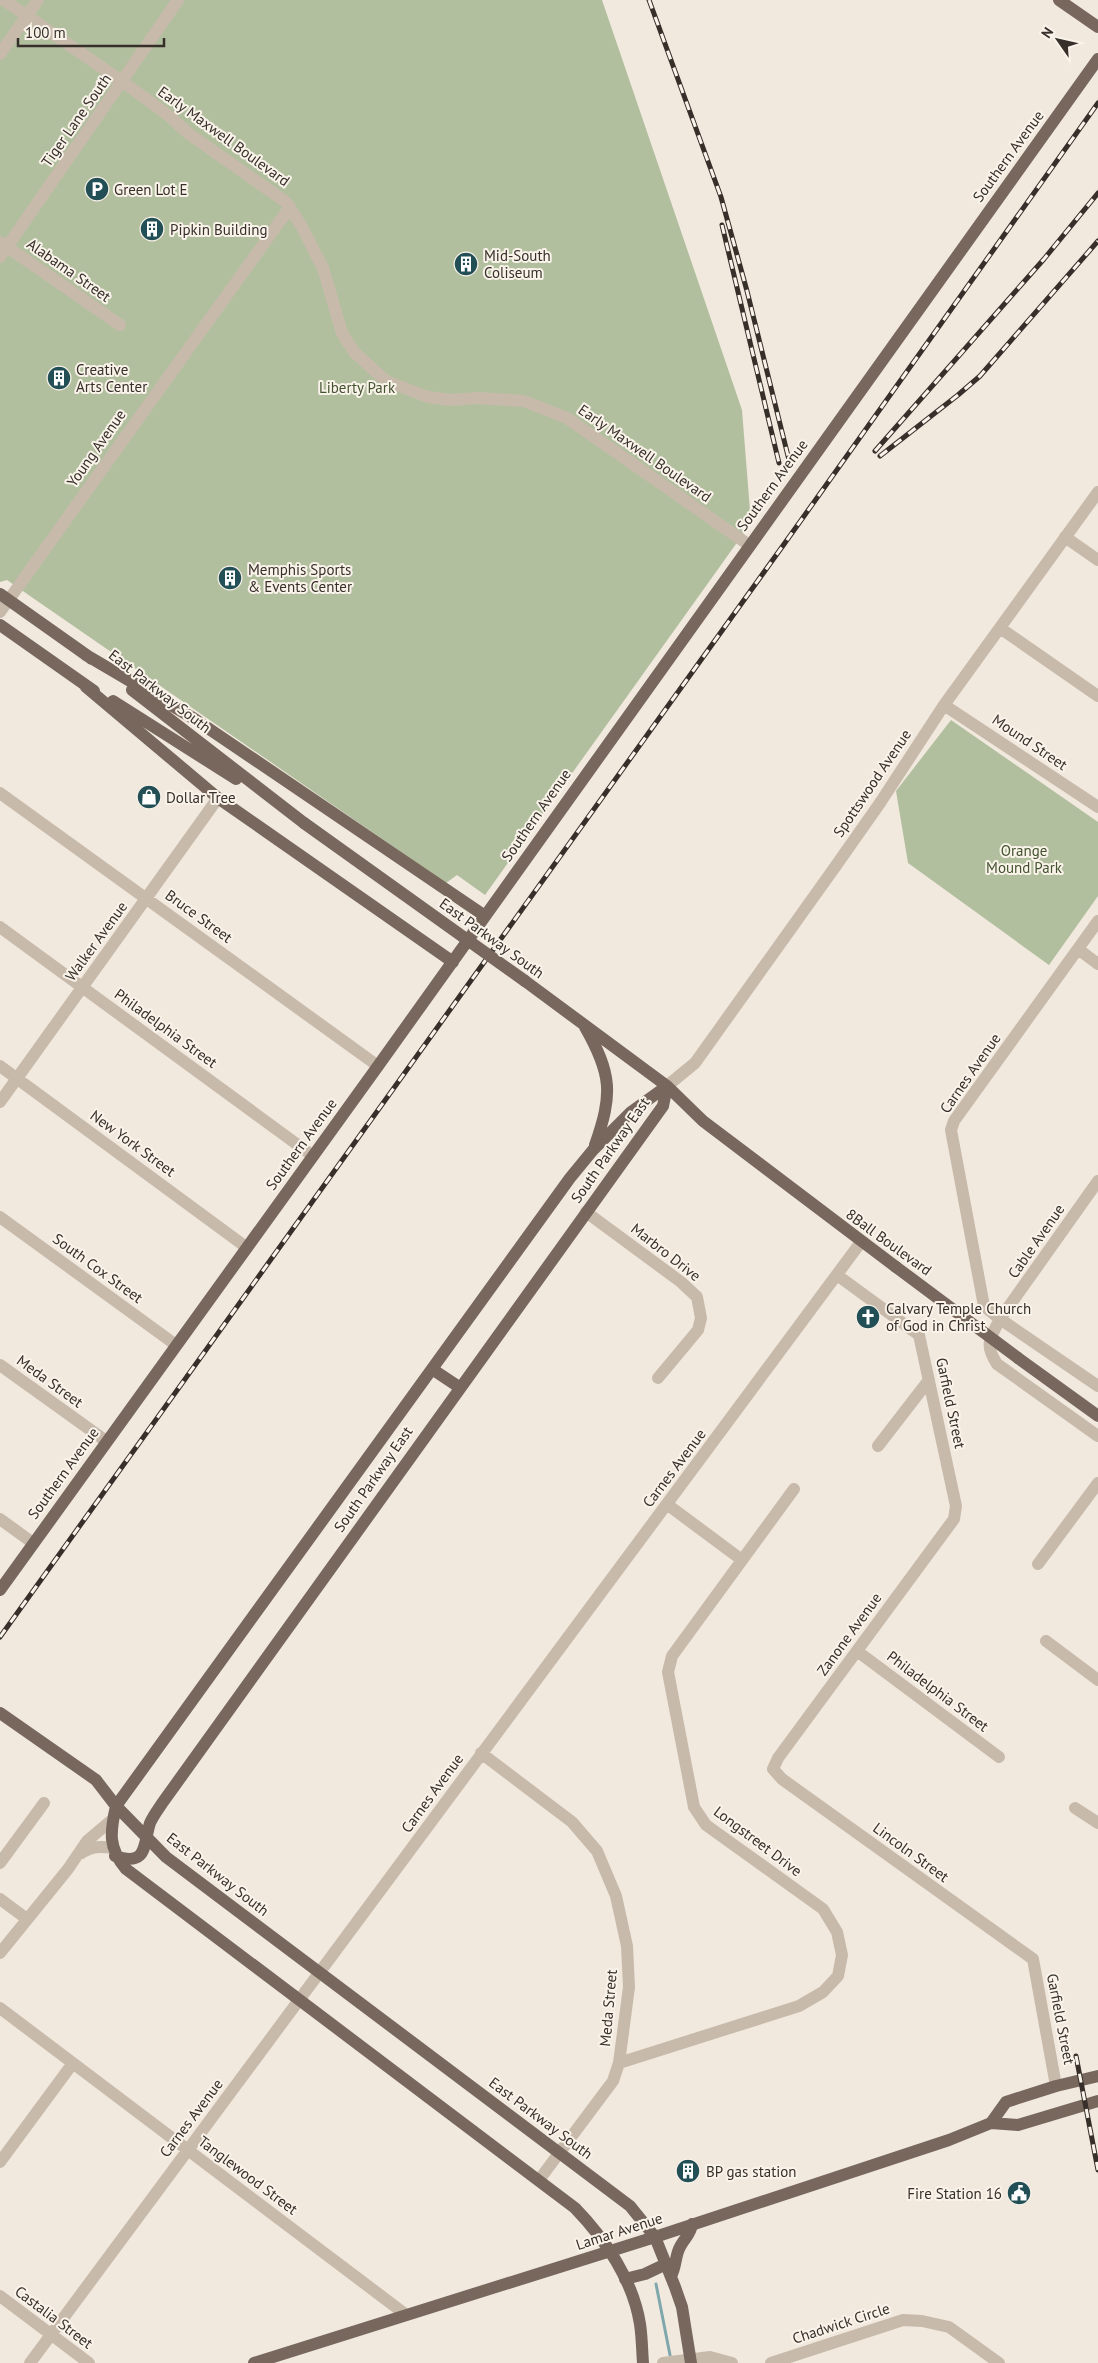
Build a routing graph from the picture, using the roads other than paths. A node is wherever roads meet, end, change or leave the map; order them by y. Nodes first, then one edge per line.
1 (4, 0) edge
2 (38, 0) edge
3 (1060, 0) edge
4 (178, 1) edge
5 (27, 16) junction
6 (1098, 27) edge
7 (0, 54) edge
8 (1098, 59) edge
9 (123, 82) junction
10 (290, 207) junction
11 (2, 248) edge
12 (120, 325) dead end
13 (1098, 492) edge
14 (1065, 537) junction
15 (749, 545) junction
16 (1098, 560) edge
17 (4, 597) edge
18 (0, 612) edge
19 (0, 625) edge
20 (1000, 628) junction
21 (86, 655) junction
22 (86, 687) junction
23 (1098, 696) edge
24 (944, 705) junction
25 (0, 793) edge
26 (218, 798) junction
27 (1098, 807) edge
28 (301, 820) junction
29 (147, 899) junction
30 (485, 916) junction
31 (1098, 921) edge
32 (0, 927) edge
33 (1078, 949) junction
34 (452, 962) junction
35 (1098, 964) edge
36 (82, 987) junction
37 (581, 1020) junction
38 (0, 1066) edge
39 (378, 1066) junction
40 (17, 1079) junction
41 (667, 1086) junction
42 (0, 1102) edge
43 (593, 1150) junction
44 (313, 1156) junction
45 (1098, 1181) edge
46 (586, 1212) junction
47 (0, 1217) edge
48 (860, 1242) junction
49 (246, 1247) junction
50 (837, 1275) junction
51 (1000, 1320) junction
52 (176, 1345) junction
53 (0, 1365) edge
54 (432, 1369) junction
55 (658, 1378) dead end
56 (1096, 1379) edge
57 (929, 1380) junction
58 (459, 1387) junction
59 (1098, 1416) edge
60 (1098, 1436) edge
61 (106, 1441) junction
62 (878, 1446) dead end
63 (1098, 1483) edge
64 (794, 1490) dead end
65 (668, 1505) junction
66 (954, 1518) joint
67 (0, 1519) edge
68 (33, 1543) junction
69 (742, 1560) junction
70 (1038, 1564) dead end
71 (0, 1590) edge
72 (1046, 1641) dead end
73 (857, 1651) junction
74 (1097, 1678) edge
75 (0, 1713) edge
76 (481, 1753) junction
77 (999, 1757) dead end
78 (773, 1769) joint
79 (44, 1803) dead end
80 (1075, 1808) dead end
81 (114, 1812) junction
82 (1098, 1823) edge
83 (148, 1838) junction
84 (114, 1852) junction
85 (78, 1855) junction
86 (0, 1863) edge
87 (0, 1899) edge
88 (27, 1920) junction
89 (0, 1953) edge
90 (1033, 1959) joint
91 (321, 1972) junction
92 (301, 1999) junction
93 (0, 2008) edge
94 (73, 2063) junction
95 (619, 2064) junction
96 (1096, 2076) edge
97 (1056, 2086) junction
98 (1098, 2101) edge
99 (991, 2123) junction
100 (187, 2150) junction
101 (560, 2152) junction
102 (0, 2162) edge
103 (539, 2180) junction
104 (692, 2224) junction
105 (655, 2237) junction
106 (610, 2251) junction
107 (668, 2270) junction
108 (626, 2280) junction
109 (0, 2296) edge
110 (405, 2314) junction
111 (51, 2334) junction
112 (691, 2362) edge
113 (30, 2363) edge
114 (89, 2363) edge
115 (254, 2363) edge
116 (643, 2363) edge
117 (663, 2363) edge
118 (732, 2363) edge
119 (771, 2363) edge
120 (999, 2363) edge

1 - 5 street, Early Maxwell Boulevard
2 - 5 street
3 - 6 main road
4 - 9 street, Tiger Lane South
5 - 7 street
5 - 9 street, Early Maxwell Boulevard
8 - 15 main road, Southern Avenue
9 - 10 street, Early Maxwell Boulevard
9 - 11 street, Tiger Lane South
10 - 15 street, Early Maxwell Boulevard
10 - 17 street, Young Avenue
11 - 12 street, Alabama Street
13 - 14 street, Spottswood Avenue
14 - 16 street
14 - 20 street, Spottswood Avenue
15 - 30 main road, Southern Avenue
17 - 18 street, Young Avenue
17 - 21 main road, East Parkway South
19 - 22 main road, East Parkway South
20 - 23 street
20 - 24 street, Spottswood Avenue
21 - 28 main road, East Parkway South
21 - 30 main road
22 - 26 main road
22 - 28 main road, East Parkway South
24 - 27 street, Mound Street
24 - 41 street, Spottswood Avenue, bridge
25 - 29 street, Bruce Street
26 - 29 street, Walker Avenue
26 - 34 main road
28 - 37 main road, East Parkway South, bridge
29 - 36 street, Walker Avenue
29 - 39 street, Bruce Street
30 - 34 main road, Southern Avenue
31 - 33 street, Carnes Avenue
32 - 36 street, Philadelphia Street
33 - 35 street
33 - 51 street, Carnes Avenue
34 - 39 main road, Southern Avenue
36 - 40 street, Walker Avenue
36 - 44 street, Philadelphia Street
37 - 41 main road, East Parkway South
37 - 43 main road
38 - 40 street, New York Street
39 - 44 main road, Southern Avenue
40 - 42 street, Walker Avenue
40 - 49 street, New York Street
41 - 43 main road, South Parkway East
41 - 46 main road, South Parkway East
41 - 48 main road, 8Ball Boulevard
43 - 54 main road, South Parkway East
44 - 49 main road, Southern Avenue
45 - 51 street, Cable Avenue
46 - 55 street, Marbro Drive
46 - 58 main road, South Parkway East
47 - 52 street, South Cox Street
48 - 50 street, Carnes Avenue
48 - 59 main road, 8Ball Boulevard, bridge
49 - 52 main road, Southern Avenue
50 - 57 street, Garfield Street
50 - 65 street, Carnes Avenue
51 - 56 street, Carnes Avenue
51 - 60 street, Cable Avenue
52 - 61 main road, Southern Avenue
53 - 61 street, Meda Street
54 - 58 main road
54 - 81 main road, South Parkway East
57 - 62 street
57 - 66 street, Garfield Street
58 - 83 main road, South Parkway East
61 - 68 main road, Southern Avenue
63 - 70 street
64 - 69 street, Longstreet Drive
65 - 69 street
65 - 76 street, Carnes Avenue
66 - 73 street, Zanone Avenue
67 - 68 street
68 - 71 main road, Southern Avenue
69 - 95 street, Longstreet Drive
72 - 74 street
73 - 77 street, Philadelphia Street
73 - 78 street, Zanone Avenue
75 - 81 main road, East Parkway South
76 - 91 street, Carnes Avenue
76 - 95 street, Meda Street
78 - 90 street, Lincoln Street
79 - 86 street
80 - 82 street
81 - 83 main road, East Parkway South
81 - 84 main road
81 - 85 street
83 - 84 main road, South Parkway East
83 - 91 main road, East Parkway South
84 - 85 street
84 - 92 main road
85 - 88 street
87 - 88 street
88 - 89 street
90 - 97 street, Garfield Street
91 - 92 street, Carnes Avenue
91 - 101 main road, East Parkway South
92 - 100 street, Carnes Avenue
92 - 103 main road
93 - 94 street, Tanglewood Street
94 - 100 street, Tanglewood Street
94 - 102 street
95 - 101 street, Meda Street
96 - 97 main road
97 - 99 main road
98 - 99 main road, Lamar Avenue
99 - 104 main road, Lamar Avenue
100 - 110 street, Tanglewood Street
100 - 111 street, Carnes Avenue
101 - 103 street, Meda Street
101 - 105 main road, East Parkway South
103 - 106 main road
104 - 105 main road, Lamar Avenue
104 - 107 main road
105 - 106 main road, Lamar Avenue
105 - 107 main road
106 - 108 main road
106 - 110 main road, Lamar Avenue
107 - 108 main road
107 - 112 main road
108 - 116 main road
109 - 111 street, Castalia Street
110 - 115 main road, Lamar Avenue
111 - 113 street, Carnes Avenue
111 - 114 street, Castalia Street
112 - 117 street
112 - 118 street
119 - 120 street, Chadwick Circle

